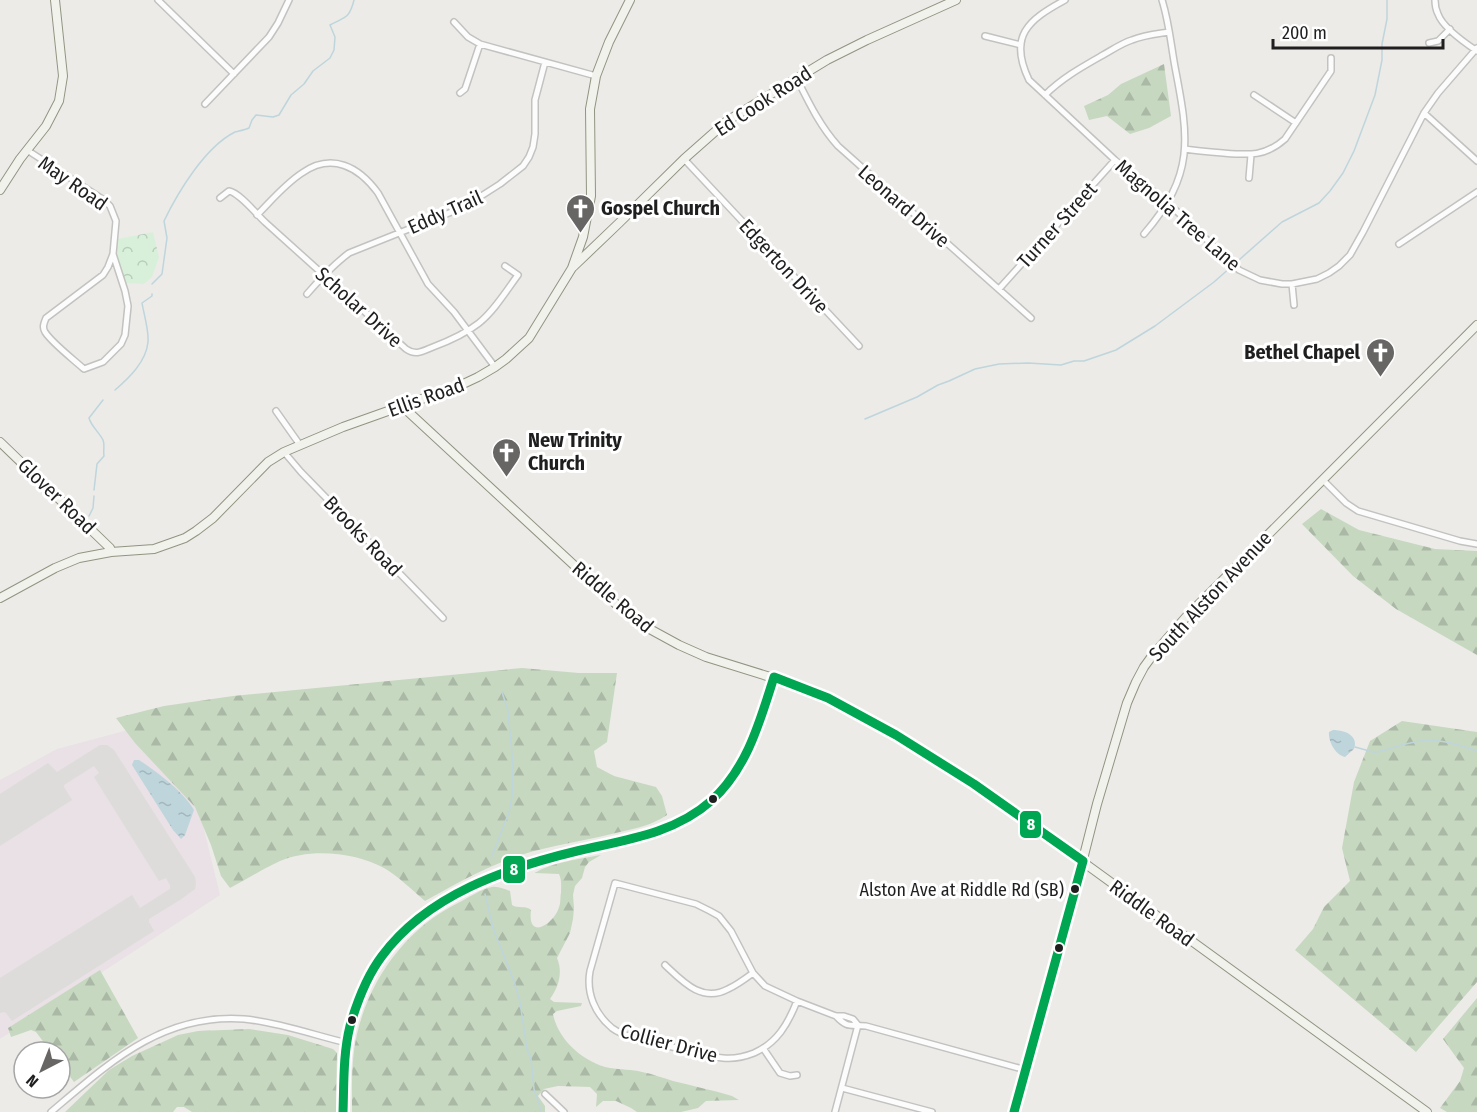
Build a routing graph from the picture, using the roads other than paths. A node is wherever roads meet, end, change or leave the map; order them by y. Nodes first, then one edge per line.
1 (55, 0) edge
2 (158, 0) edge
3 (289, 0) edge
4 (630, 0) edge
5 (956, 0) edge
6 (1065, 0) edge
7 (1162, 0) edge
8 (1435, 0) edge
9 (454, 22) dead end
10 (1450, 30) junction
11 (1169, 32) junction
12 (986, 36) dead end
13 (1429, 43) dead end
14 (480, 44) junction
15 (1021, 45) junction
16 (1476, 50) edge
17 (1331, 58) dead end
18 (545, 62) junction
19 (234, 74) junction
20 (596, 76) junction
21 (797, 79) junction
22 (460, 93) dead end
23 (1045, 95) junction
24 (1254, 95) dead end
25 (205, 104) dead end
26 (1424, 113) junction
27 (1296, 123) junction
28 (1185, 149) junction
29 (27, 150) junction
30 (1251, 155) junction
31 (684, 159) junction
32 (1114, 160) junction
33 (1477, 161) edge
34 (1249, 178) dead end
35 (0, 190) edge
36 (1477, 192) edge
37 (220, 198) dead end
38 (1168, 203) junction
39 (257, 215) junction
40 (399, 233) junction
41 (1144, 234) dead end
42 (1399, 244) dead end
43 (113, 254) junction
44 (505, 266) dead end
45 (572, 268) junction
46 (118, 274) junction
47 (104, 275) junction
48 (324, 275) junction
49 (1292, 284) junction
50 (999, 289) junction
51 (307, 294) dead end
52 (1293, 305) dead end
53 (1031, 318) dead end
54 (1477, 325) edge
55 (469, 330) junction
56 (859, 346) dead end
57 (495, 367) junction
58 (402, 406) junction
59 (276, 411) dead end
60 (0, 441) edge
61 (300, 445) junction
62 (284, 452) junction
63 (1323, 480) junction
64 (1477, 544) edge
65 (111, 552) junction
66 (0, 598) edge
67 (443, 618) dead end
68 (774, 677) junction
69 (1083, 861) junction
70 (665, 965) dead end
71 (753, 973) junction
72 (797, 1001) junction
73 (858, 1025) junction
74 (347, 1043) junction
75 (763, 1048) junction
76 (1026, 1070) junction
77 (797, 1075) dead end
78 (842, 1088) junction
79 (545, 1094) dead end
80 (51, 1112) edge
81 (343, 1112) edge
82 (564, 1112) edge
83 (835, 1112) edge
84 (932, 1112) edge
85 (1014, 1112) edge
86 (1427, 1112) edge

1 - 29 street
2 - 19 street
3 - 19 street
4 - 20 street, Ellis Road
5 - 21 street, Ed Cook Road
6 - 15 street
7 - 11 street
8 - 10 street
9 - 14 street
10 - 13 street
10 - 16 street
11 - 23 street
11 - 28 street
12 - 15 street
14 - 18 street
14 - 22 street
15 - 23 street, Magnolia Tree Lane
16 - 26 street, Magnolia Tree Lane
17 - 27 street
18 - 20 street
18 - 40 street, Eddy Trail
19 - 25 street
20 - 45 street, Ellis Road
21 - 31 street, Ed Cook Road
21 - 50 street, Leonard Drive
23 - 32 street, Magnolia Tree Lane
24 - 27 street
26 - 33 street
26 - 49 street, Magnolia Tree Lane
27 - 30 street
28 - 30 street
28 - 38 street
29 - 35 street
29 - 43 street, May Road
30 - 34 street
31 - 45 street, Ed Cook Road
31 - 56 street, Edgerton Drive
32 - 38 street, Magnolia Tree Lane
32 - 50 street, Turner Street
36 - 42 street
37 - 39 street, Scholar Drive
38 - 41 street
38 - 49 street, Magnolia Tree Lane
39 - 40 street
39 - 48 street, Scholar Drive
40 - 48 street, Eddy Trail
40 - 55 street
43 - 46 street
43 - 47 street
44 - 55 street, Scholar Drive
45 - 57 street, Ellis Road
46 - 47 street
46 - 47 street
48 - 51 street, Eddy Trail
48 - 55 street, Scholar Drive
49 - 52 street
50 - 53 street, Leonard Drive
54 - 63 street, South Alston Avenue
55 - 57 street
57 - 58 street, Ellis Road
58 - 61 street, Ellis Road
58 - 68 street, Riddle Road
59 - 61 street
60 - 65 street, Glover Road
61 - 62 street, Ellis Road
62 - 65 street, Ellis Road
62 - 67 street, Brooks Road
63 - 64 street
63 - 69 street, South Alston Avenue
65 - 66 street, Ellis Road
68 - 69 street, Riddle Road
68 - 74 street
69 - 76 street, South Alston Avenue
69 - 86 street, Riddle Road
70 - 71 street
71 - 72 street, Collier Drive
71 - 75 street, Collier Drive
72 - 73 street, Collier Drive
72 - 75 street, Collier Drive
73 - 76 street, Collier Drive
73 - 78 street
74 - 80 street
74 - 81 street
75 - 77 street
76 - 85 street, South Alston Avenue
78 - 83 street
78 - 84 street
79 - 82 street

